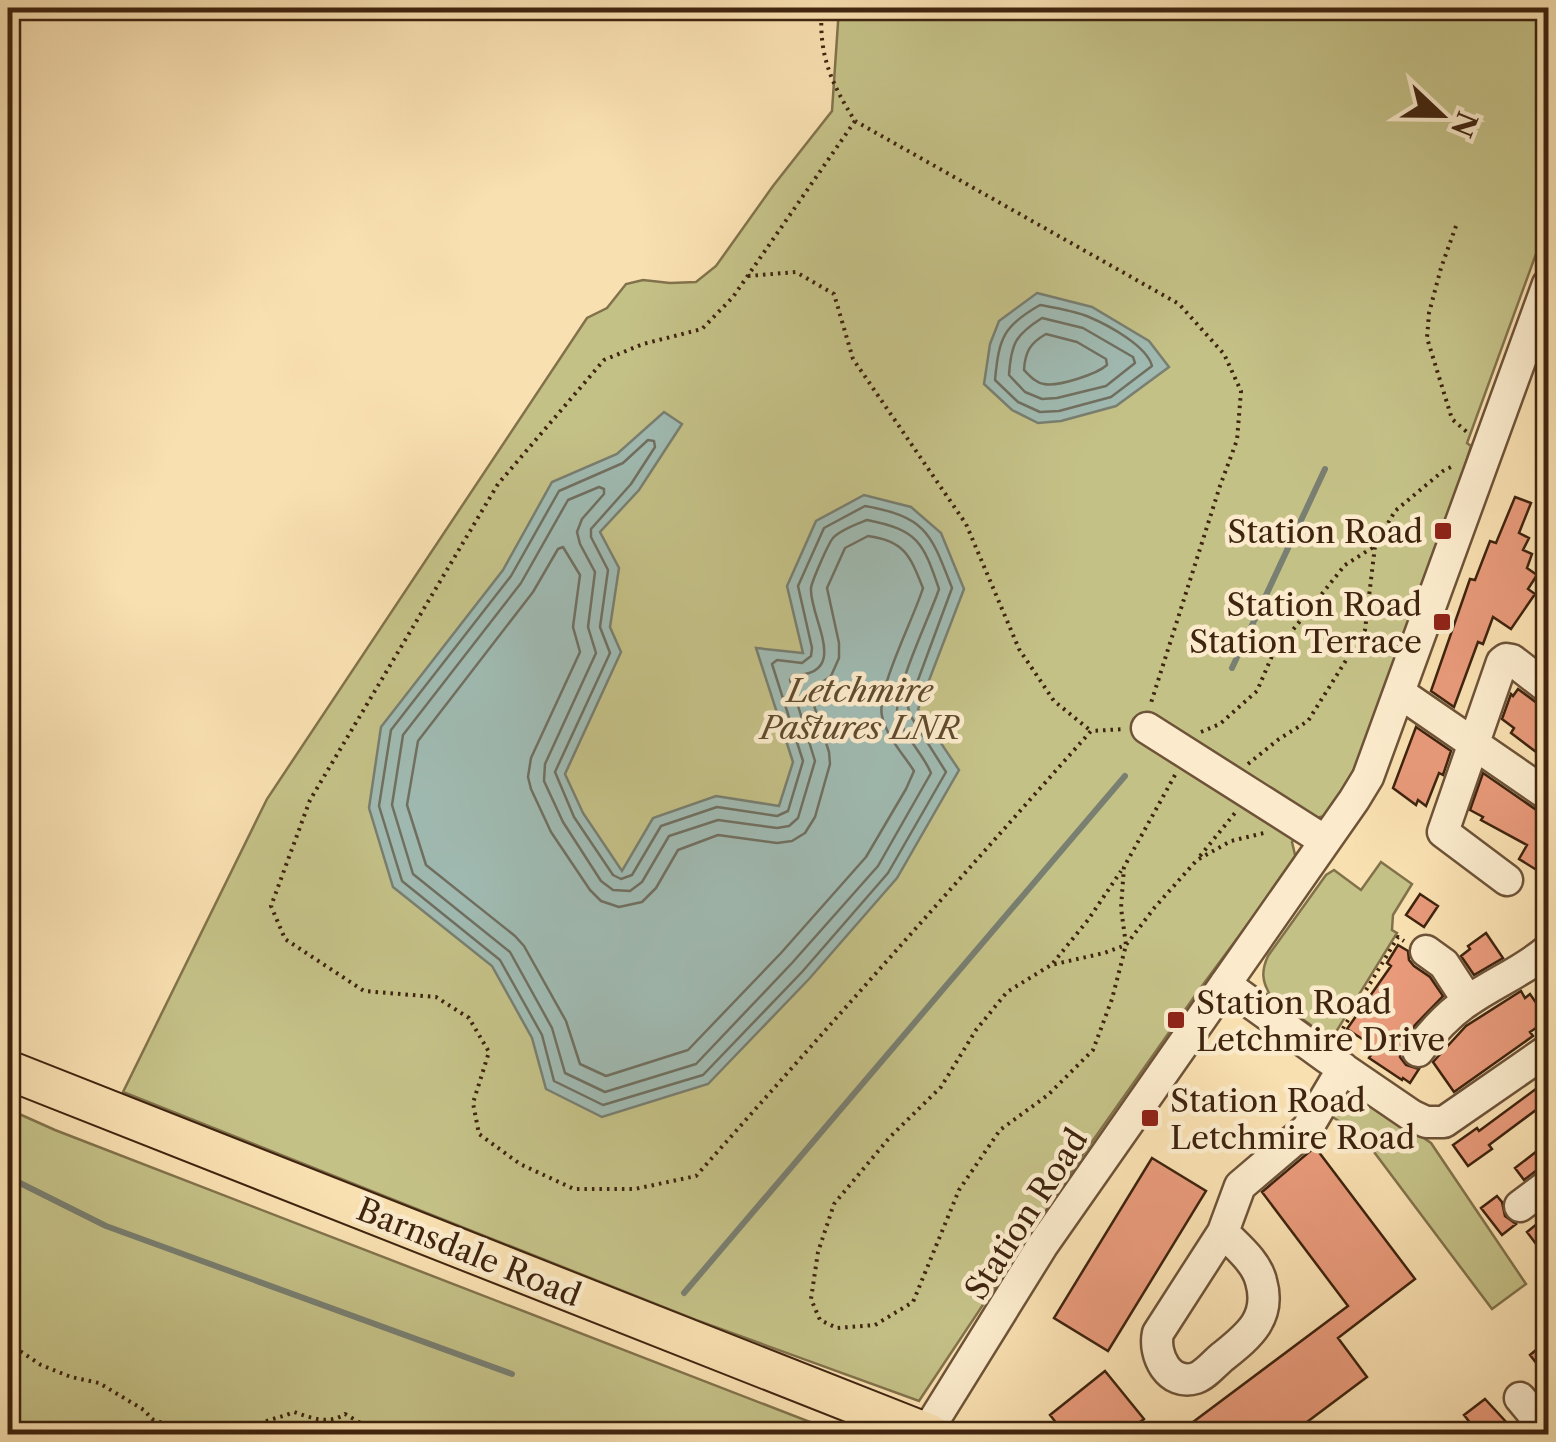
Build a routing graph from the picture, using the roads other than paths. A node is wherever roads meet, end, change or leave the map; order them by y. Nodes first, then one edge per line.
1 (1548, 284) edge
2 (1548, 688) edge
3 (1400, 693) junction
4 (1166, 741) road end
5 (1473, 742) junction
6 (1548, 795) edge
7 (1325, 841) junction
8 (1507, 880) dead end
9 (1426, 951) road end
10 (1543, 967) edge
11 (1226, 984) junction
12 (1468, 1001) junction
13 (1548, 1050) edge
14 (1418, 1051) dead end
15 (1335, 1063) junction
16 (8, 1070) edge
17 (1548, 1185) edge
18 (1520, 1206) dead end
19 (1222, 1232) junction
20 (1520, 1398) dead end
21 (1543, 1429) edge
22 (928, 1434) edge

1 - 3 street, Station Road
2 - 5 street
3 - 5 street
3 - 7 street, Station Road
4 - 7 street
5 - 6 street
5 - 8 street
7 - 11 street, Station Road
9 - 12 street
10 - 12 street
11 - 15 street
11 - 22 street, Station Road
12 - 14 street
13 - 15 street
15 - 19 street
16 - 22 main road, Barnsdale Road
17 - 18 street
19 - 19 street
20 - 21 street

